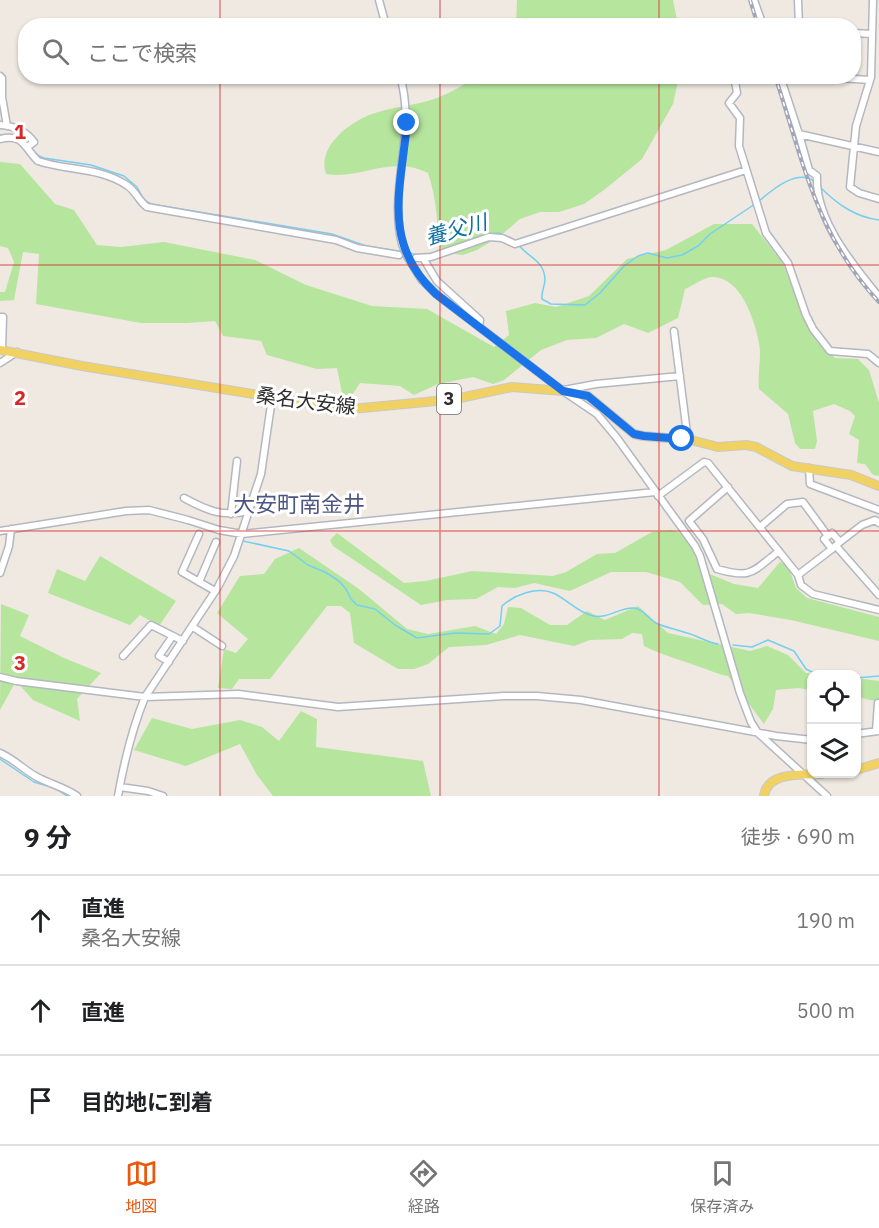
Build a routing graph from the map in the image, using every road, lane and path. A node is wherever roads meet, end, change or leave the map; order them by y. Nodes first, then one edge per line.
1 (379, 0) edge
2 (754, 0) edge
3 (798, 0) edge
4 (873, 0) edge
5 (876, 16) edge
6 (384, 18) edge
7 (760, 18) edge
8 (799, 18) edge
9 (861, 33) edge
10 (871, 34) junction
11 (0, 76) edge
12 (879, 78) edge
13 (861, 79) edge
14 (870, 79) junction
15 (402, 84) edge
16 (735, 84) edge
17 (783, 84) edge
18 (4, 126) edge
19 (800, 134) junction
20 (0, 139) edge
21 (29, 145) junction
22 (854, 147) junction
23 (879, 152) edge
24 (746, 170) junction
25 (879, 200) edge
26 (399, 255) dead end
27 (879, 297) edge
28 (0, 316) edge
29 (477, 325) junction
30 (675, 331) dead end
31 (1, 333) edge
32 (1, 350) edge
33 (17, 352) junction
34 (0, 363) edge
35 (879, 363) edge
36 (680, 376) junction
37 (563, 391) junction
38 (272, 398) junction
39 (682, 439) junction
40 (237, 461) dead end
41 (809, 468) junction
42 (879, 486) edge
43 (728, 487) junction
44 (656, 494) junction
45 (184, 498) dead end
46 (879, 510) edge
47 (249, 511) junction
48 (231, 514) junction
49 (879, 523) edge
50 (760, 527) junction
51 (11, 529) junction
52 (0, 531) edge
53 (199, 534) dead end
54 (242, 534) junction
55 (828, 536) junction
56 (216, 542) dead end
57 (836, 545) junction
58 (779, 551) junction
59 (0, 573) edge
60 (798, 574) junction
61 (199, 582) junction
62 (215, 591) junction
63 (879, 595) edge
64 (879, 610) edge
65 (193, 627) junction
66 (172, 637) junction
67 (183, 641) junction
68 (222, 646) dead end
69 (123, 656) dead end
70 (169, 662) junction
71 (0, 677) edge
72 (145, 697) junction
73 (878, 703) edge
74 (878, 718) edge
75 (878, 731) edge
76 (758, 733) junction
77 (861, 733) edge
78 (807, 739) edge
79 (0, 753) edge
80 (879, 763) edge
81 (861, 768) edge
82 (803, 776) junction
83 (807, 776) edge
84 (120, 787) junction
85 (77, 796) edge
86 (118, 796) edge
87 (163, 796) edge
88 (764, 796) edge
89 (827, 796) edge

1 - 6 street
2 - 7 street
3 - 8 street
4 - 5 street
5 - 10 street
9 - 10 street
10 - 14 street
11 - 18 street
12 - 14 street
13 - 14 street
14 - 22 street
15 - 29 street, bridge
16 - 24 street
17 - 19 street
18 - 21 street
19 - 22 street
19 - 27 street
20 - 21 street
21 - 26 street
22 - 23 street
22 - 25 street
24 - 29 street
24 - 35 street
28 - 31 street
29 - 37 street
30 - 36 street
31 - 32 street
32 - 33 main road, 桑名大安線 / 3
33 - 34 street
33 - 38 main road, 桑名大安線 / 3
36 - 37 street
36 - 39 street
37 - 38 main road, 桑名大安線 / 3
37 - 39 main road, 桑名大安線 / 3
37 - 44 street
38 - 47 street
39 - 41 main road, 桑名大安線 / 3
40 - 48 street
41 - 42 main road, 桑名大安線 / 3
41 - 46 street
43 - 44 street
43 - 50 street
43 - 58 street
44 - 54 street
44 - 76 street
45 - 48 street
47 - 48 street
47 - 54 street
49 - 57 street
50 - 55 street
50 - 58 street
51 - 52 street
51 - 54 street
51 - 59 street
53 - 61 street
54 - 62 street
55 - 57 street
55 - 57 street
56 - 61 street
57 - 60 street
57 - 63 street
58 - 60 street
60 - 64 street
61 - 62 street
62 - 65 street
65 - 67 street
65 - 68 street
66 - 67 street
66 - 69 street
66 - 70 street
67 - 70 street
70 - 72 street
71 - 72 street
72 - 76 street
72 - 84 street
73 - 74 street
74 - 75 street
75 - 77 street
76 - 78 street
76 - 82 street
79 - 85 street
80 - 81 main road
82 - 83 main road
82 - 88 main road
82 - 89 street
84 - 86 street
84 - 87 street

